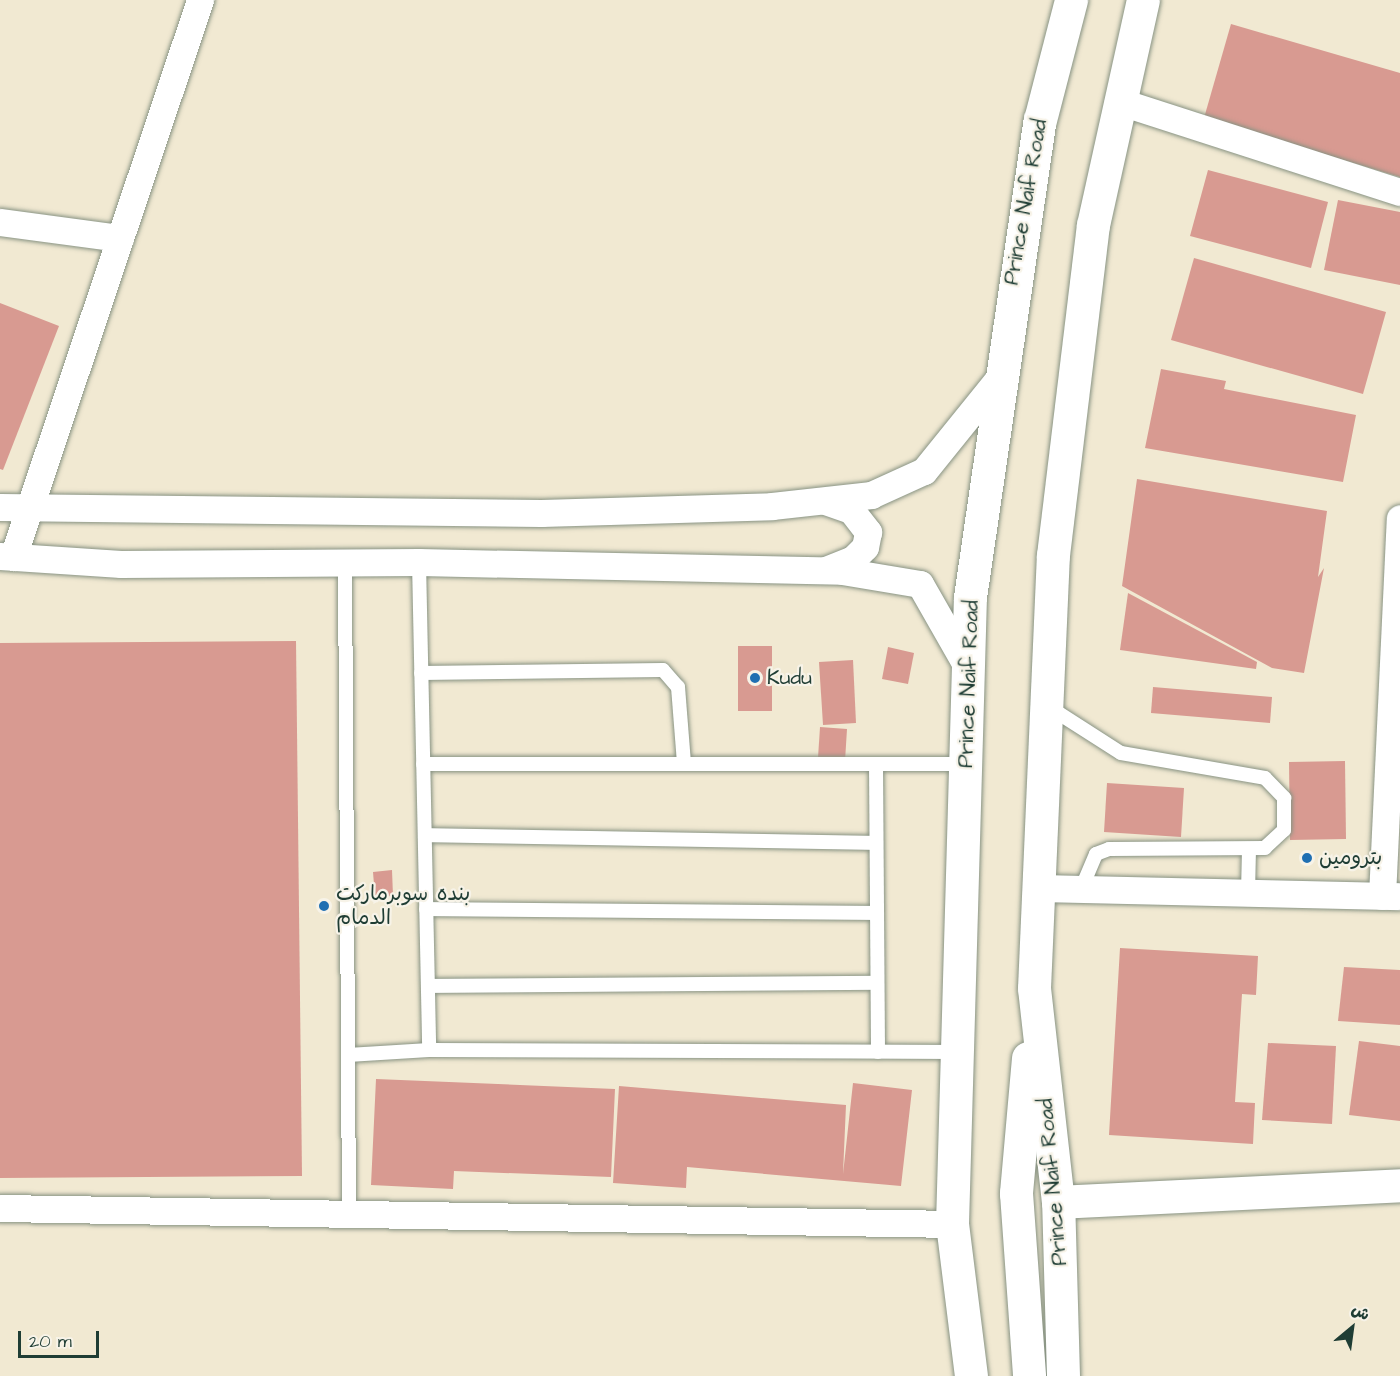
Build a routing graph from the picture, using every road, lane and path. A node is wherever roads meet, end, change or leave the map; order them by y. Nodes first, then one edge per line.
1 (200, 0) edge
2 (1071, 0) edge
3 (1143, 0) edge
4 (1118, 101) junction
5 (1400, 192) edge
6 (0, 222) edge
7 (120, 238) junction
8 (999, 378) junction
9 (823, 501) junction
10 (13, 508) edge
11 (1400, 518) edge
12 (7, 557) edge
13 (419, 562) junction
14 (345, 563) junction
15 (825, 570) junction
16 (969, 671) junction
17 (421, 673) junction
18 (1048, 705) junction
19 (423, 764) junction
20 (684, 764) junction
21 (876, 764) junction
22 (966, 764) junction
23 (425, 835) junction
24 (873, 843) junction
25 (1249, 850) junction
26 (1042, 888) junction
27 (1081, 889) junction
28 (1248, 893) junction
29 (1391, 896) edge
30 (426, 909) junction
31 (873, 913) junction
32 (875, 983) junction
33 (428, 986) junction
34 (1034, 988) junction
35 (429, 1050) junction
36 (878, 1052) junction
37 (959, 1052) junction
38 (348, 1055) junction
39 (1400, 1185) edge
40 (1058, 1202) junction
41 (0, 1208) edge
42 (350, 1213) junction
43 (952, 1224) junction
44 (971, 1376) edge
45 (1029, 1376) edge
46 (1063, 1376) edge

1 - 7 street
2 - 8 main road, Prince Naif Road
3 - 4 main road, Prince Naif Road
4 - 5 street
4 - 18 main road, Prince Naif Road
6 - 7 street
7 - 10 street
8 - 9 street
8 - 16 main road, Prince Naif Road
9 - 10 street
9 - 15 street
10 - 12 street
11 - 29 street
12 - 14 street
13 - 14 street
13 - 15 street
13 - 17 lane
14 - 38 lane
15 - 16 street
16 - 22 main road, Prince Naif Road
17 - 19 lane
17 - 20 lane
18 - 25 lane
18 - 26 main road, Prince Naif Road
19 - 20 lane
19 - 23 lane
20 - 21 lane
21 - 22 lane
21 - 24 lane
22 - 37 main road, Prince Naif Road
23 - 24 lane
23 - 30 lane
24 - 31 lane
25 - 27 lane
25 - 28 lane
26 - 27 street
26 - 34 main road, Prince Naif Road
27 - 28 street
28 - 29 street
30 - 31 lane
30 - 33 lane
31 - 32 lane
32 - 33 lane
32 - 36 lane
33 - 35 lane
34 - 40 main road, Prince Naif Road
34 - 45 main road, Prince Naif Road
35 - 36 lane
35 - 38 lane
36 - 37 lane
37 - 43 main road, Prince Naif Road
38 - 42 lane
39 - 40 main road
40 - 46 main road, Prince Naif Road
41 - 42 street
42 - 43 street
43 - 44 main road, Prince Naif Road

